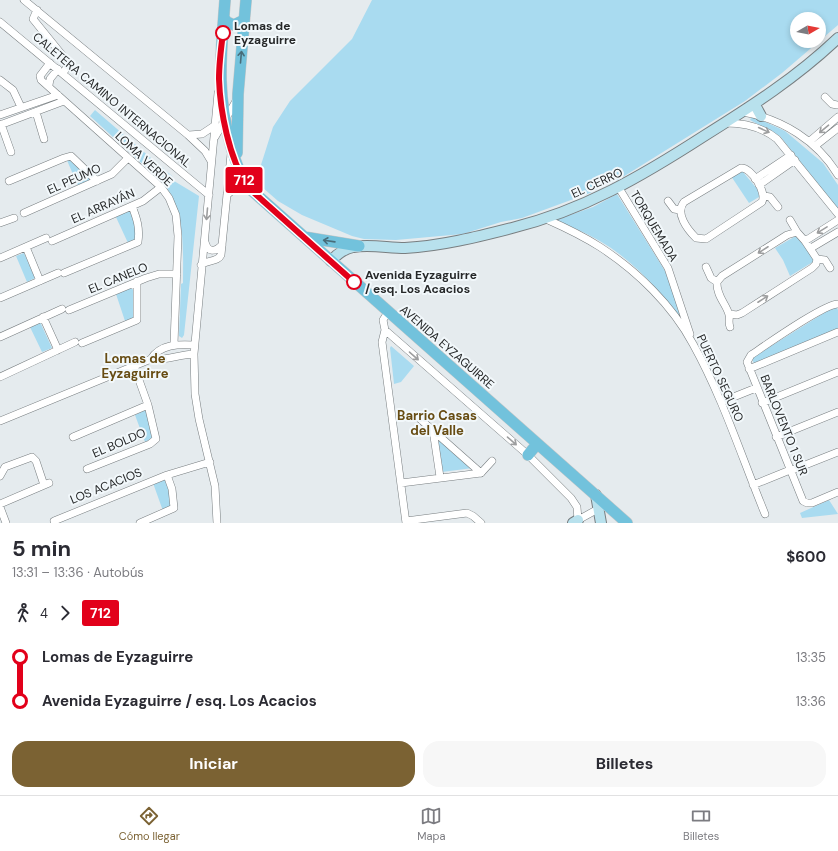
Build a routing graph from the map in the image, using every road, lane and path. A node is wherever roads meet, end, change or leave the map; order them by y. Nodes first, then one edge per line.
1 (24, 0) edge
2 (225, 0) edge
3 (246, 0) edge
4 (37, 10) junction
5 (224, 18) junction
6 (244, 20) junction
7 (0, 22) edge
8 (838, 38) edge
9 (50, 63) junction
10 (60, 71) junction
11 (0, 81) edge
12 (48, 86) junction
13 (238, 94) junction
14 (58, 95) junction
15 (825, 97) dead end
16 (64, 101) junction
17 (755, 105) junction
18 (838, 105) edge
19 (22, 107) junction
20 (10, 112) junction
21 (36, 112) junction
22 (743, 112) junction
23 (0, 115) edge
24 (761, 116) junction
25 (838, 117) edge
26 (13, 120) junction
27 (219, 123) junction
28 (726, 123) junction
29 (0, 125) edge
30 (838, 128) edge
31 (188, 135) junction
32 (44, 139) dead end
33 (213, 143) junction
34 (812, 143) junction
35 (232, 149) junction
36 (11, 152) dead end
37 (128, 158) junction
38 (793, 158) junction
39 (211, 162) junction
40 (239, 169) junction
41 (838, 175) edge
42 (9, 180) dead end
43 (97, 180) junction
44 (757, 182) junction
45 (248, 186) junction
46 (161, 187) junction
47 (619, 188) junction
48 (209, 195) junction
49 (227, 195) junction
50 (764, 196) junction
51 (668, 201) dead end
52 (132, 206) junction
53 (778, 207) dead end
54 (680, 212) junction
55 (24, 213) dead end
56 (838, 214) edge
57 (14, 218) dead end
58 (546, 219) junction
59 (790, 220) dead end
60 (838, 220) edge
61 (0, 223) edge
62 (797, 232) junction
63 (838, 232) edge
64 (300, 235) junction
65 (805, 241) junction
66 (205, 242) junction
67 (222, 245) junction
68 (359, 246) junction
69 (26, 247) junction
70 (811, 248) junction
71 (0, 258) edge
72 (817, 259) junction
73 (331, 261) junction
74 (201, 265) junction
75 (706, 267) dead end
76 (830, 268) dead end
77 (176, 274) junction
78 (40, 281) junction
79 (137, 281) junction
80 (717, 282) junction
81 (0, 298) edge
82 (837, 304) edge
83 (388, 312) junction
84 (729, 314) junction
85 (43, 317) junction
86 (730, 327) dead end
87 (385, 330) junction
88 (838, 332) edge
89 (0, 336) edge
90 (174, 344) junction
91 (693, 344) junction
92 (194, 345) junction
93 (58, 350) junction
94 (194, 354) junction
95 (151, 359) junction
96 (134, 366) junction
97 (749, 369) junction
98 (838, 372) edge
99 (0, 377) edge
100 (756, 388) junction
101 (721, 402) junction
102 (762, 403) junction
103 (148, 405) junction
104 (838, 412) edge
105 (420, 419) dead end
106 (0, 421) edge
107 (433, 430) junction
108 (73, 437) dead end
109 (776, 437) junction
110 (537, 444) junction
111 (838, 452) edge
112 (528, 454) junction
113 (492, 461) dead end
114 (210, 462) junction
115 (87, 469) dead end
116 (790, 471) junction
117 (480, 474) junction
118 (168, 475) junction
119 (0, 476) edge
120 (440, 477) junction
121 (401, 483) junction
122 (753, 485) junction
123 (838, 492) edge
124 (596, 495) junction
125 (0, 506) edge
126 (598, 509) junction
127 (765, 514) dead end
128 (54, 521) dead end
129 (406, 522) edge
130 (575, 522) edge
131 (6, 523) edge
132 (140, 523) edge
133 (217, 523) edge
134 (482, 523) edge
135 (601, 523) edge
136 (627, 523) edge

1 - 4 street
2 - 5 main road, AVENIDA EYZAGUIRRE
3 - 6 main road, AVENIDA EYZAGUIRRE
4 - 10 street
4 - 31 street
5 - 6 main road
5 - 27 main road, AVENIDA EYZAGUIRRE
13 -> 6 main road, AVENIDA EYZAGUIRRE
7 - 9 street, CALETERA CAMINO INTERNACIONAL
8 - 17 street, EL CERRO
9 - 10 street, CALETERA CAMINO INTERNACIONAL
9 - 12 street
10 - 12 street
10 - 48 street, CALETERA CAMINO INTERNACIONAL
11 - 19 street
12 - 14 street, LOMA VERDE
13 - 27 street, AVENIDA EYZAGUIRRE
13 - 40 main road, AVENIDA EYZAGUIRRE
14 - 16 street, LOMA VERDE
14 - 19 street
15 - 18 street
16 - 21 street
16 - 37 street, LOMA VERDE
17 - 22 street, EL CERRO
17 - 24 street
19 - 20 street
20 - 23 street
20 - 26 street
21 - 26 street
21 - 32 street
22 - 24 street
22 - 28 street, EL CERRO
24 - 34 street
25 -> 34 street
26 - 29 street
27 - 31 street
27 - 33 street, AVENIDA EYZAGUIRRE
27 - 33 street, AVENIDA EYZAGUIRRE
27 - 35 main road, AVENIDA EYZAGUIRRE
28 -> 38 street
28 - 47 street, EL CERRO
29 - 36 street
30 - 34 street
31 - 39 street
33 - 39 street, AVENIDA EYZAGUIRRE
34 - 41 street
35 - 40 main road, AVENIDA EYZAGUIRRE
35 - 49 street, AVENIDA EYZAGUIRRE
37 - 43 street, EL PEUMO
37 - 46 street, LOMA VERDE
38 - 44 street
38 - 56 street
39 - 48 street, AVENIDA EYZAGUIRRE
40 - 45 main road, AVENIDA EYZAGUIRRE
42 - 43 street
43 - 55 street, EL PEUMO
44 - 50 street
44 - 54 street
45 - 49 street
45 - 64 main road, AVENIDA EYZAGUIRRE
46 - 52 street, EL ARRAYÁN
46 - 77 street, LOMA VERDE
47 - 58 street, EL CERRO
47 - 91 street, TORQUEMADA
48 -> 66 street, AVENIDA EYZAGUIRRE
49 - 67 street, AVENIDA EYZAGUIRRE
50 - 53 street
50 - 54 street
51 - 54 street
52 - 69 street, EL ARRAYÁN
52 - 78 street
57 - 61 street
58 - 68 street, EL CERRO
58 - 91 street, PUERTO SEGURO
59 - 62 street
60 -> 65 street
62 - 65 street
62 -> 80 street
63 - 70 street
68 -> 64 main road
64 - 73 main road, AVENIDA EYZAGUIRRE
65 - 70 street
66 - 67 street
66 - 74 street, AVENIDA EYZAGUIRRE
67 - 74 street, AVENIDA EYZAGUIRRE
68 - 73 street, EL CERRO
69 - 71 street, EL ARRAYÁN
69 - 78 street
70 - 72 street
72 - 76 street
84 -> 72 street
73 - 83 main road, AVENIDA EYZAGUIRRE
74 - 92 street, AVENIDA EYZAGUIRRE
75 - 80 street
77 - 79 street, EL CANELO
77 - 90 street, LOMA VERDE
78 - 81 street
79 - 85 street, EL CANELO
79 - 93 street
80 - 84 street
82 - 97 street, BARLOVENTO 1 SUR
83 - 87 street
83 - 110 main road, AVENIDA EYZAGUIRRE
84 - 86 street
85 - 89 street, EL CANELO
85 - 93 street
87 -> 112 street
87 - 121 street
88 - 97 street
90 - 92 street
90 - 95 street
91 - 101 street, PUERTO SEGURO
92 - 94 street, AVENIDA EYZAGUIRRE
93 - 99 street
94 - 95 street
94 - 114 street, AVENIDA EYZAGUIRRE
95 - 96 street
96 - 103 street, EL BOLDO
96 - 106 street
97 - 100 street, BARLOVENTO 1 SUR
98 - 102 street
100 - 101 street
100 - 102 street, BARLOVENTO 1 SUR
101 - 122 street, PUERTO SEGURO
102 - 109 street, BARLOVENTO 1 SUR
103 - 108 street
103 - 115 street, EL BOLDO
104 - 109 street
105 - 107 street
107 - 117 street
107 - 120 street
109 - 116 street, BARLOVENTO 1 SUR
110 - 112 main road
110 - 124 main road, AVENIDA EYZAGUIRRE
111 - 116 street
112 - 130 street
113 - 117 street
114 - 118 street, LOS ACACIOS
114 - 133 street, AVENIDA EYZAGUIRRE
116 - 122 street
116 - 123 street, BARLOVENTO 1 SUR
117 - 120 street
118 - 128 street, LOS ACACIOS
118 - 132 street
119 - 125 street
120 - 121 street
121 - 129 street
122 - 127 street, PUERTO SEGURO
124 - 126 street
124 - 136 main road, AVENIDA EYZAGUIRRE
125 - 131 street
126 - 130 street
126 - 135 street
129 - 134 street

